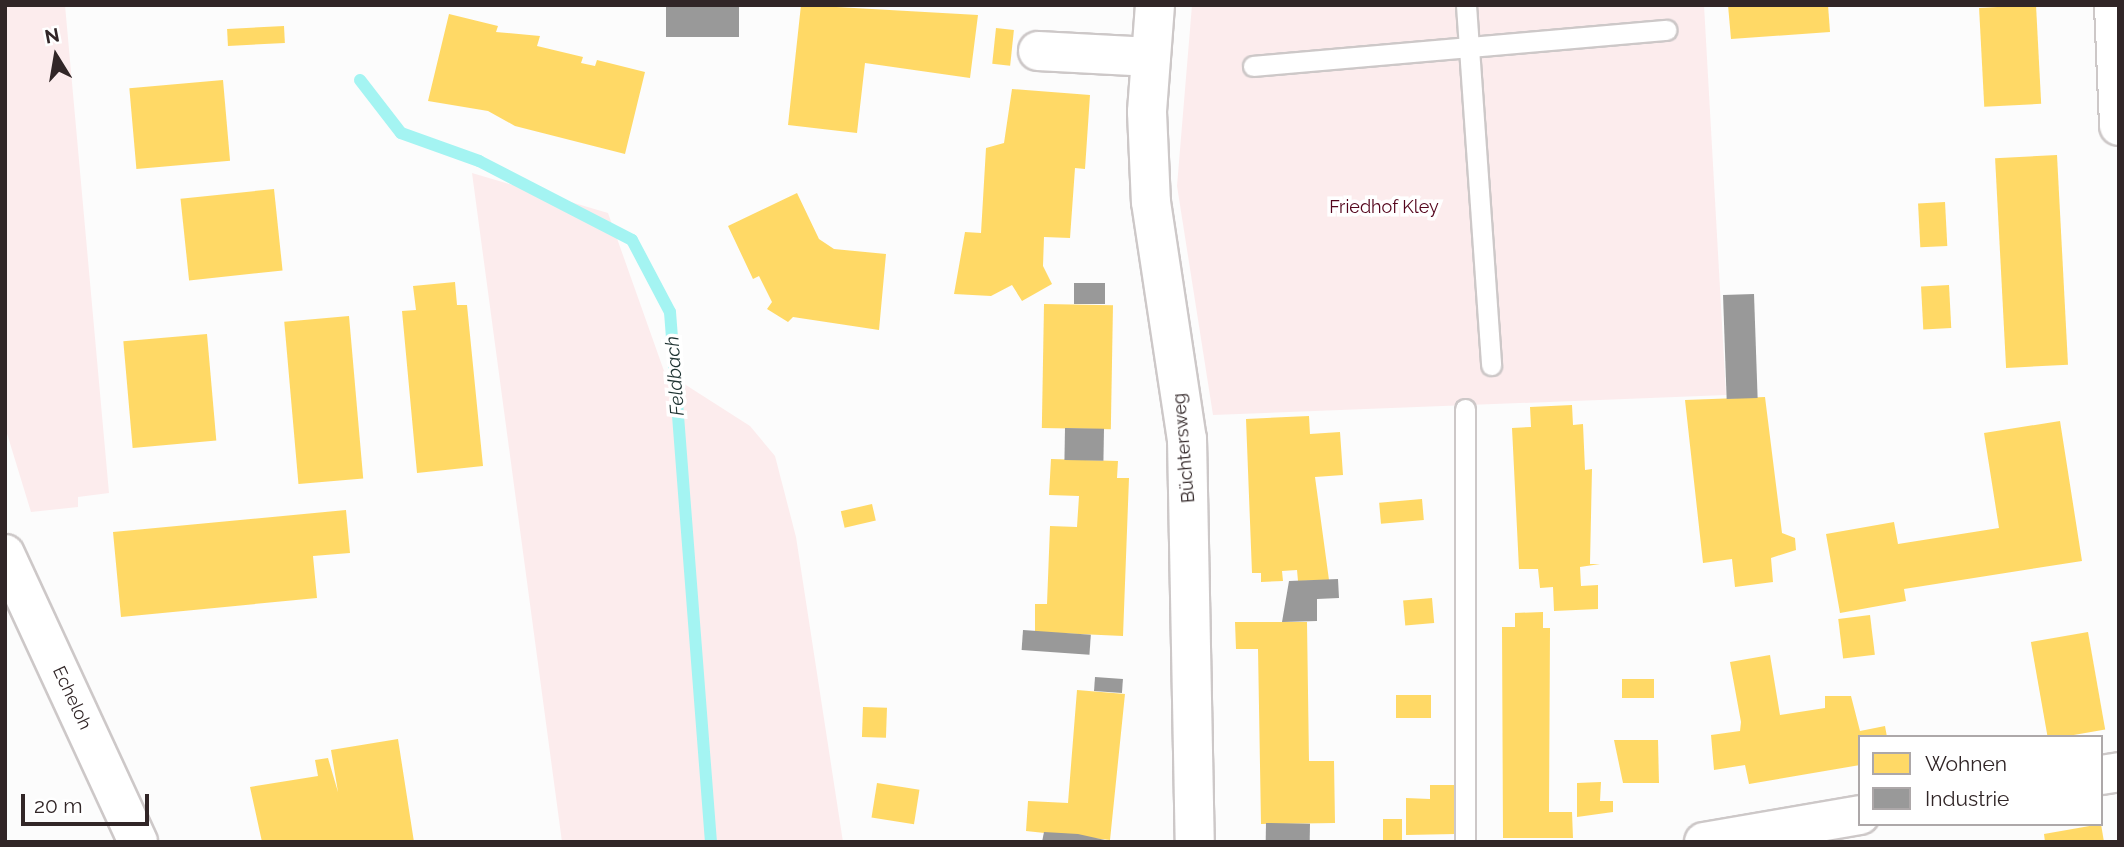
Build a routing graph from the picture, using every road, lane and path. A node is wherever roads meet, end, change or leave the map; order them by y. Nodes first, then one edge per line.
1 (1155, 5) edge
2 (1466, 5) edge
3 (2114, 5) edge
4 (1666, 30) dead end
5 (1469, 45) junction
6 (1038, 51) dead end
7 (1151, 57) junction
8 (1253, 66) dead end
9 (2119, 127) edge
10 (1491, 365) dead end
11 (1465, 409) dead end
12 (5, 554) edge
13 (1858, 816) edge
14 (138, 842) edge
15 (1195, 842) edge
16 (1465, 842) edge
17 (1704, 842) edge

1 - 7 street, Büchtersweg
2 - 5 lane
3 - 9 street
4 - 5 lane
5 - 8 lane
5 - 10 lane
6 - 7 street
7 - 15 street, Büchtersweg
11 - 16 lane
12 - 14 street, Echeloh
13 - 17 street

